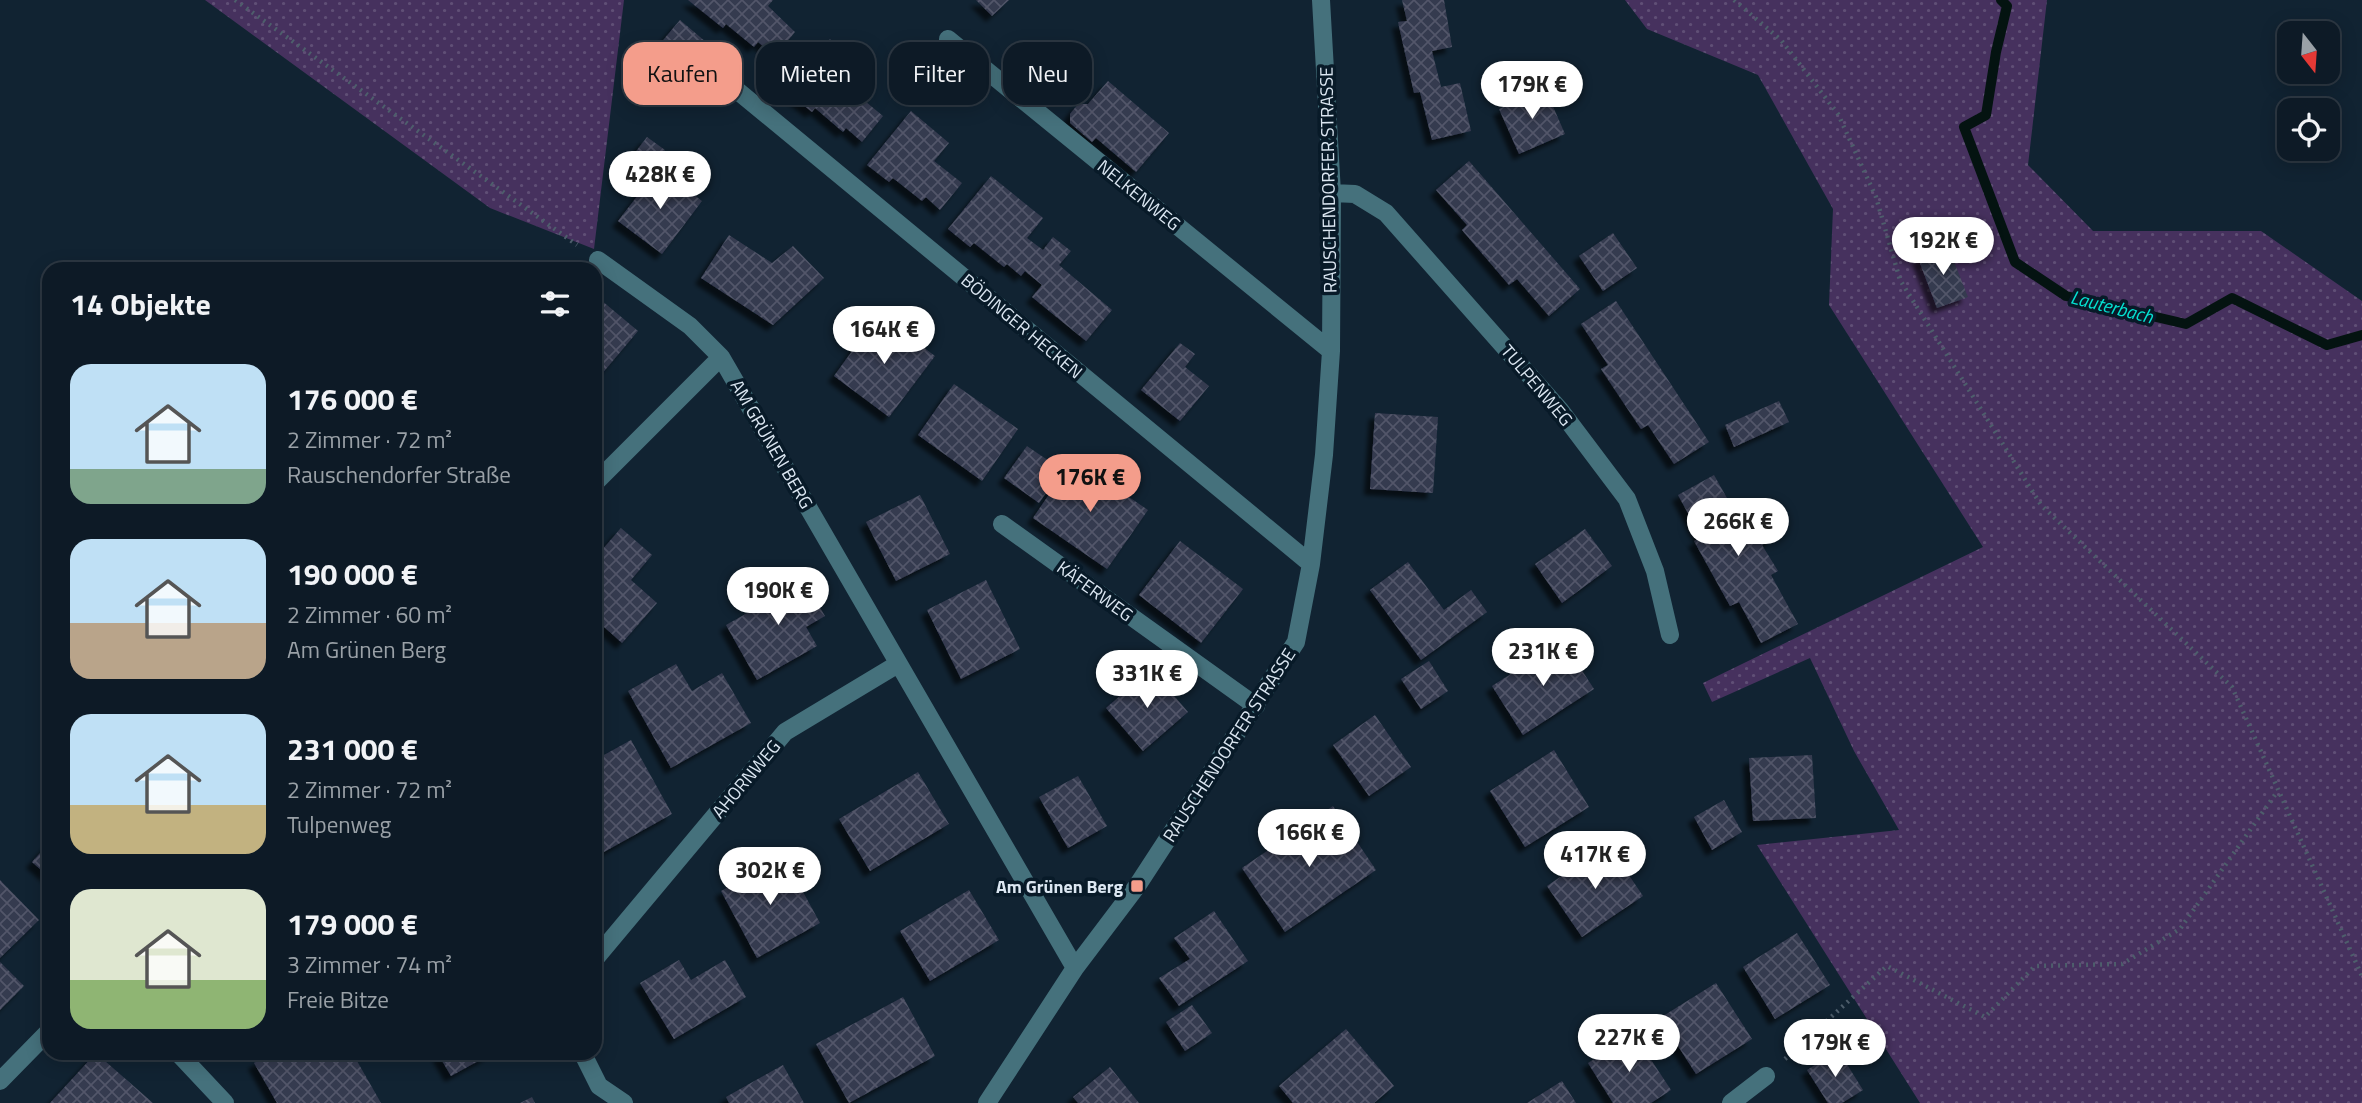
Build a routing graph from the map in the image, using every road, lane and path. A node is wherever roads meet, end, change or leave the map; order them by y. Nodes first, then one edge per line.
1 (235, 0) edge
2 (1321, 0) edge
3 (1734, 0) edge
4 (948, 39) dead end
5 (742, 94) edge
6 (1332, 193) junction
7 (598, 260) joint
8 (601, 262) edge
9 (602, 263) edge
10 (1331, 351) junction
11 (721, 357) junction
12 (602, 476) edge
13 (1002, 524) dead end
14 (1311, 564) junction
15 (1670, 635) dead end
16 (898, 664) junction
17 (1256, 706) junction
18 (2278, 792) junction
19 (602, 951) edge
20 (1075, 968) junction
21 (2362, 976) edge
22 (42, 1038) edge
23 (185, 1060) edge
24 (586, 1060) edge
25 (1766, 1076) joint
26 (0, 1081) edge
27 (992, 1100) edge
28 (225, 1103) edge
29 (624, 1103) edge
30 (1731, 1103) edge

1 - 7 path
2 - 6 street, RAUSCHENDORFER STRASSE
3 - 18 path
4 - 10 street, NELKENWEG
5 - 14 street, BÖDINGER HECKEN
6 - 10 street, RAUSCHENDORFER STRASSE
6 - 15 street, TULPENWEG
7 - 8 street, AM GRÜNEN BERG
9 - 11 street, AM GRÜNEN BERG
10 - 14 street, RAUSCHENDORFER STRASSE
11 - 12 street, AM GRÜNEN BERG
11 - 16 street, AM GRÜNEN BERG
13 - 17 street, KÄFERWEG
14 - 17 street, RAUSCHENDORFER STRASSE
16 - 19 street, AHORNWEG
16 - 20 street, AM GRÜNEN BERG
17 - 20 street, RAUSCHENDORFER STRASSE
18 - 21 path
18 - 25 path
20 - 27 street, RAUSCHENDORFER STRASSE
22 - 26 street
23 - 28 street
24 - 29 street
25 - 30 street

